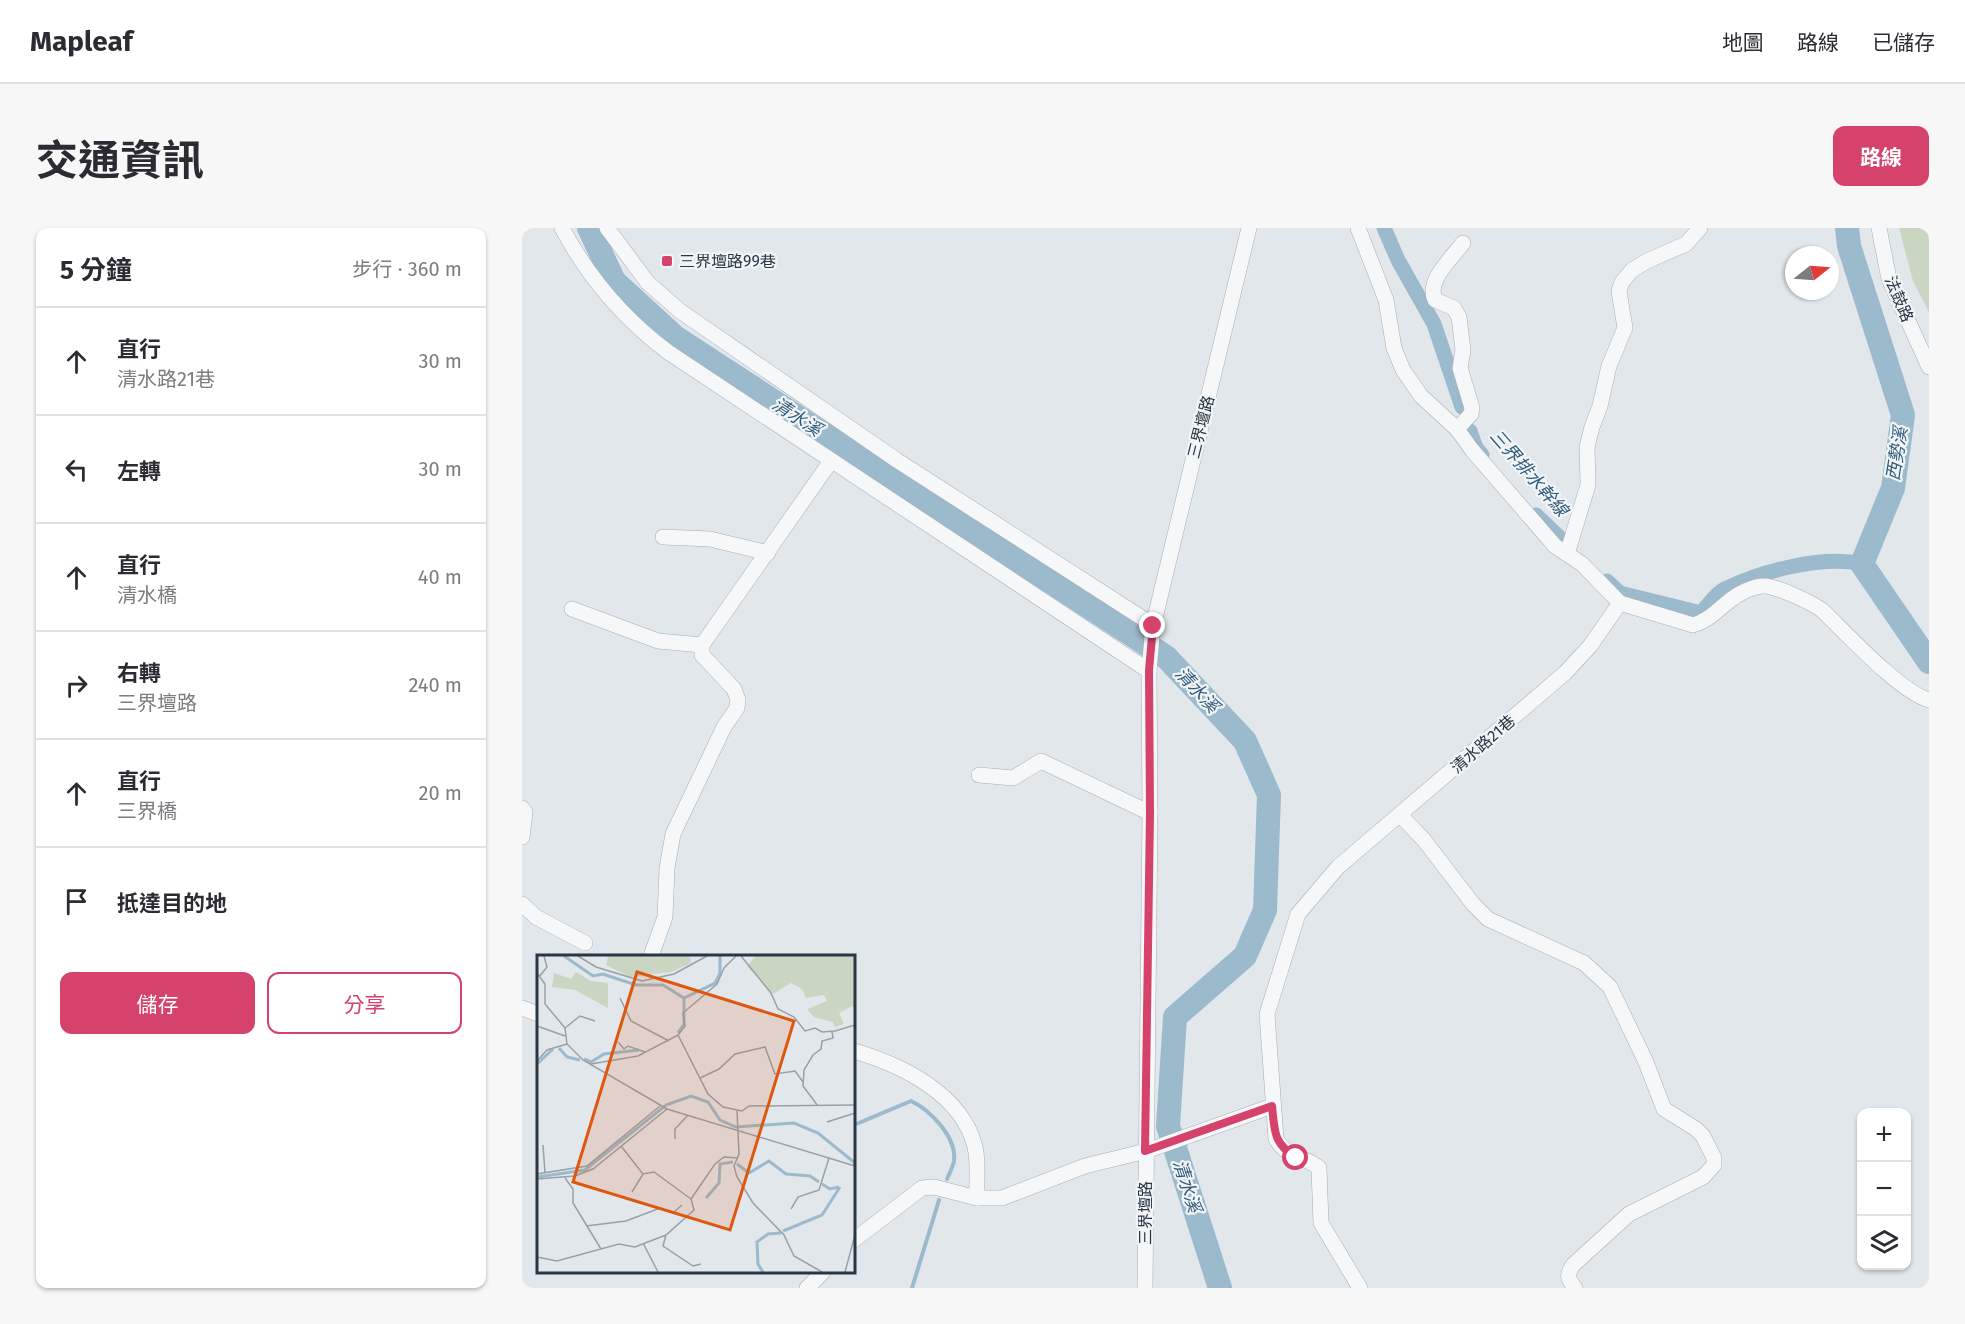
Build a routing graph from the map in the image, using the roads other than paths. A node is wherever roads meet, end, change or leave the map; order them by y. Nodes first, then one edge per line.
1 (562, 228) edge
2 (607, 228) edge
3 (1249, 228) edge
4 (1358, 228) edge
5 (1700, 228) edge
6 (1879, 228) edge
7 (1463, 243) dead end
8 (1929, 367) edge
9 (1457, 429) junction
10 (831, 461) junction
11 (663, 537) dead end
12 (768, 553) junction
13 (1567, 554) junction
14 (1620, 603) junction
15 (572, 609) dead end
16 (1153, 625) junction
17 (702, 645) junction
18 (1149, 670) junction
19 (1929, 700) edge
20 (979, 775) dead end
21 (522, 808) edge
22 (1150, 813) junction
23 (1401, 816) junction
24 (522, 837) edge
25 (522, 904) edge
26 (585, 943) dead end
27 (652, 955) edge
28 (522, 1008) edge
29 (537, 1014) edge
30 (855, 1051) edge
31 (1272, 1106) junction
32 (1145, 1151) junction
33 (977, 1198) junction
34 (855, 1239) edge
35 (822, 1273) edge
36 (807, 1288) edge
37 (1145, 1288) edge
38 (1360, 1288) edge
39 (1575, 1288) edge

1 - 10 street
2 - 16 street
3 - 16 street, 三界壇路
4 - 9 street
5 - 13 street
6 - 8 street, 法鼓路
7 - 9 street
9 - 13 street
10 - 12 street
10 - 18 street
11 - 12 street
12 - 17 street
13 - 14 street
14 - 19 street
14 - 23 street, 清水路21巷
15 - 17 street
16 - 18 street, 三界壇路
17 - 27 street
18 - 22 street, 三界壇路
20 - 22 street
21 - 24 street
22 - 32 street, 三界壇路
23 - 31 street, 清水路21巷
23 - 39 street
25 - 26 street
28 - 29 street
30 - 33 street
31 - 32 street
31 - 38 street, 清水路21巷
32 - 33 street
32 - 37 street, 三界壇路
33 - 34 street
35 - 36 street

